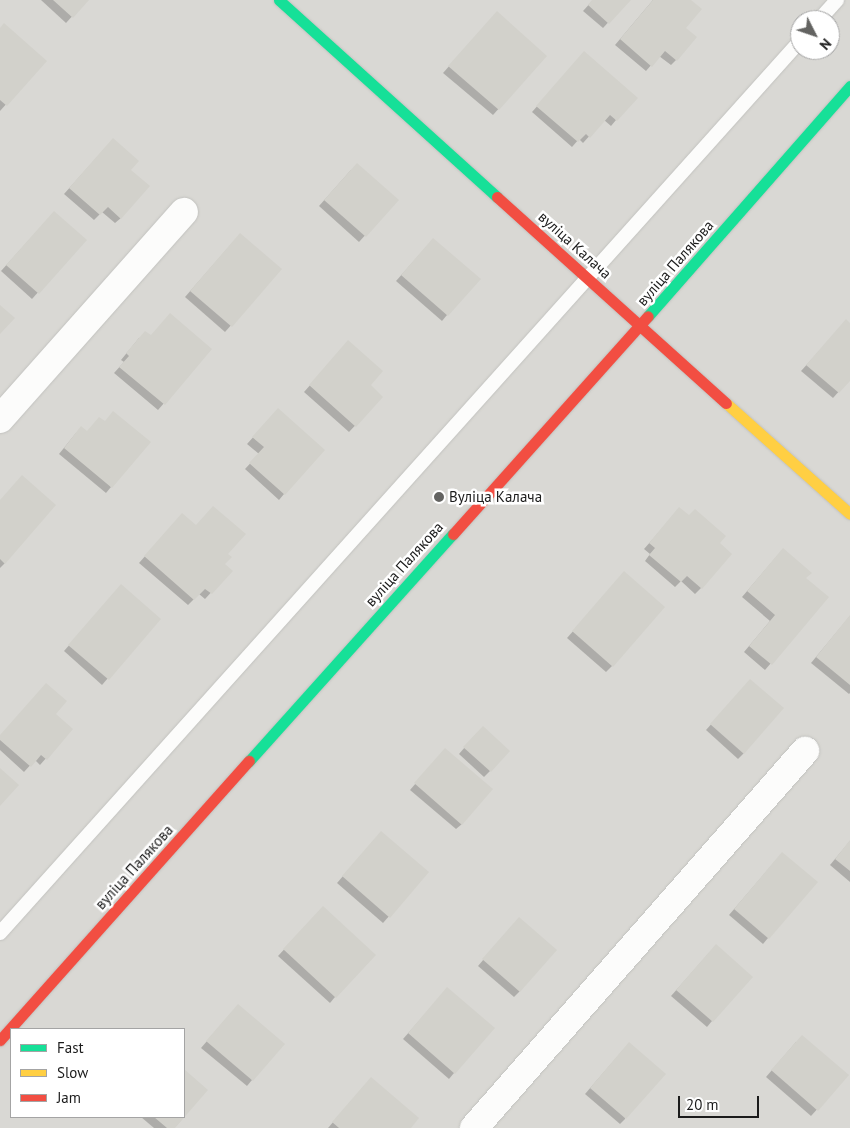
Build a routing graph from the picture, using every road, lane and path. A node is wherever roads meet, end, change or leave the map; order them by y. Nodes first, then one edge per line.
1 (280, 0) edge
2 (837, 0) edge
3 (828, 10) edge
4 (790, 52) edge
5 (850, 86) edge
6 (184, 212) dead end
7 (589, 277) junction
8 (640, 325) junction
9 (0, 418) edge
10 (850, 514) edge
11 (805, 751) dead end
12 (0, 932) edge
13 (11, 1028) edge
14 (10, 1029) edge
15 (0, 1040) edge
16 (474, 1128) edge

1 - 7 street, вуліца Калача
2 - 3 lane
4 - 7 lane
5 - 8 street, вуліца Палякова
6 - 9 street
7 - 8 street, вуліца Калача
7 - 12 lane
8 - 10 street, вуліца Калача
8 - 13 street, вуліца Палякова
11 - 16 street
14 - 15 street, вуліца Палякова

